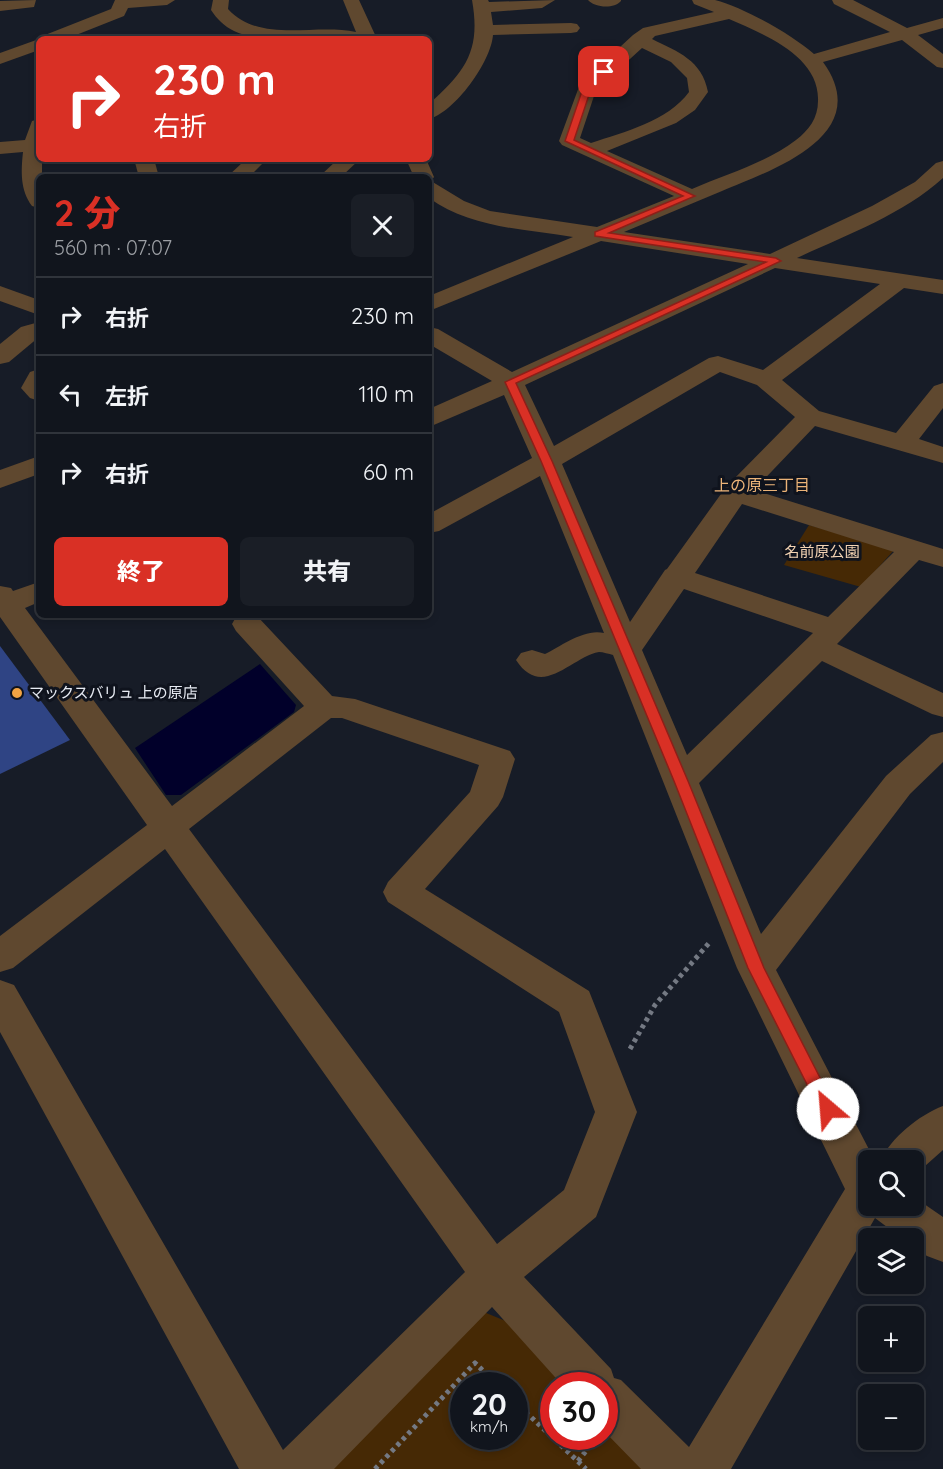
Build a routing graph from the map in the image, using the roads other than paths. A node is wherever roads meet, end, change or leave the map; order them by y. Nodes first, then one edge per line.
1 (28, 0) edge
2 (167, 0) edge
3 (221, 0) edge
4 (351, 0) edge
5 (547, 0) edge
6 (700, 0) edge
7 (122, 1) edge
8 (854, 2) edge
9 (481, 4) edge
10 (0, 6) edge
11 (731, 14) junction
12 (943, 23) edge
13 (571, 28) dead end
14 (484, 30) junction
15 (904, 33) junction
16 (58, 36) edge
17 (350, 36) edge
18 (365, 36) edge
19 (639, 39) junction
20 (36, 45) edge
21 (811, 60) junction
22 (0, 61) edge
23 (36, 63) edge
24 (943, 63) edge
25 (432, 110) edge
26 (36, 132) edge
27 (31, 146) junction
28 (0, 148) edge
29 (591, 150) junction
30 (253, 162) edge
31 (346, 162) edge
32 (240, 174) edge
33 (332, 174) edge
34 (936, 182) edge
35 (432, 190) edge
36 (691, 196) junction
37 (36, 198) edge
38 (598, 234) junction
39 (776, 261) junction
40 (901, 279) junction
41 (943, 287) edge
42 (0, 293) edge
43 (432, 303) edge
44 (36, 307) edge
45 (36, 330) edge
46 (432, 336) edge
47 (0, 357) edge
48 (766, 380) junction
49 (511, 382) junction
50 (943, 391) edge
51 (810, 416) junction
52 (432, 418) edge
53 (902, 443) junction
54 (943, 455) edge
55 (547, 461) junction
56 (36, 465) edge
57 (0, 480) edge
58 (736, 493) junction
59 (432, 523) edge
60 (914, 548) junction
61 (943, 558) edge
62 (675, 576) junction
63 (15, 597) edge
64 (249, 618) edge
65 (825, 638) junction
66 (626, 649) junction
67 (532, 660) dead end
68 (943, 706) edge
69 (324, 707) junction
70 (943, 743) edge
71 (681, 781) junction
72 (169, 829) junction
73 (0, 957) edge
74 (756, 968) junction
75 (0, 996) edge
76 (943, 1124) edge
77 (913, 1150) edge
78 (858, 1170) edge
79 (858, 1207) edge
80 (905, 1216) edge
81 (943, 1242) edge
82 (493, 1275) junction
83 (581, 1372) edge
84 (618, 1411) edge
85 (266, 1469) edge
86 (299, 1469) edge
87 (675, 1469) edge
88 (704, 1469) edge

1 - 10 street
2 - 7 street
3 - 17 street
4 - 18 street
5 - 9 street
6 - 11 street
7 - 16 street
8 - 15 street
9 - 14 street
11 - 19 street
11 - 21 street
12 - 15 street
13 - 14 street
14 - 25 street
15 - 21 street
15 - 24 street
19 - 29 street
19 - 29 street
20 - 22 street
21 - 36 street
22 - 23 street
26 - 27 street
27 - 28 street
27 - 37 street
29 - 36 street
30 - 32 street
31 - 33 street
34 - 39 street
35 - 38 street
36 - 38 street
38 - 39 street
38 - 43 street
39 - 40 street
39 - 49 street
40 - 41 street
40 - 48 street
42 - 44 street
45 - 47 street
46 - 49 street
48 - 51 street
48 - 55 street
49 - 52 street
49 - 55 street
50 - 53 street
51 - 53 street
51 - 58 street
53 - 54 street
55 - 59 street
55 - 66 street
56 - 57 street
58 - 60 street
58 - 62 street
60 - 61 street
60 - 65 street
62 - 65 street
62 - 66 street
63 - 72 street
64 - 69 street
65 - 68 street
65 - 71 street
66 - 67 street
66 - 71 street
69 - 72 street
69 - 82 street
70 - 74 street
71 - 74 street
72 - 73 street
72 - 82 street
74 - 78 street
75 - 85 street
76 - 77 street
79 - 88 street
80 - 81 street
82 - 83 street
82 - 86 street
84 - 87 street

